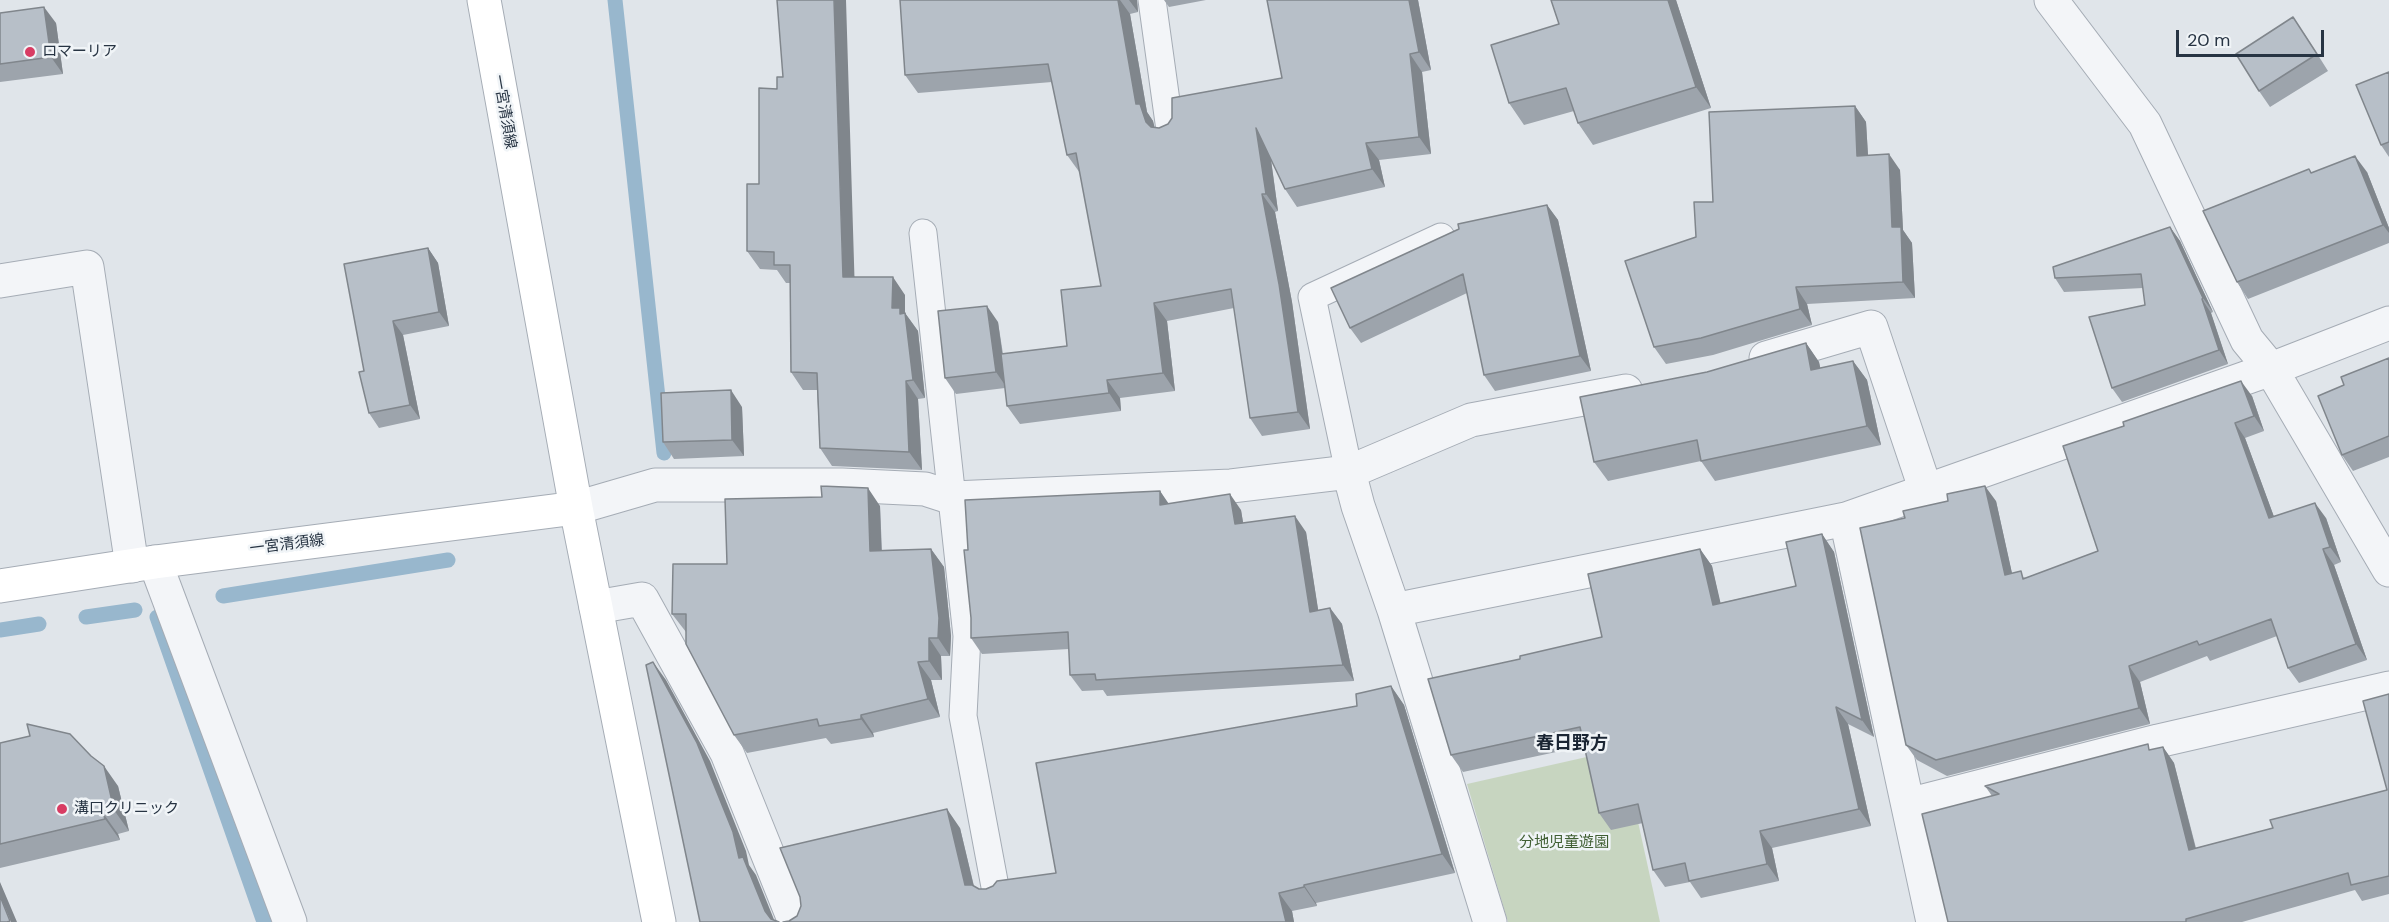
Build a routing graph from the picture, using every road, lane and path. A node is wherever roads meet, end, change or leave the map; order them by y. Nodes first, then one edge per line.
1 (484, 0) edge
2 (1152, 0) edge
3 (2051, 0) edge
4 (1170, 130) edge
5 (923, 232) dead end
6 (1441, 237) edge
7 (0, 281) edge
8 (2389, 323) edge
9 (1739, 367) edge
10 (2271, 369) junction
11 (1660, 384) edge
12 (1349, 472) junction
13 (1926, 491) junction
14 (953, 498) junction
15 (576, 508) junction
16 (1846, 519) junction
17 (143, 564) junction
18 (2389, 570) edge
19 (0, 586) edge
20 (596, 607) junction
21 (1394, 610) junction
22 (2389, 688) edge
23 (1908, 805) junction
24 (996, 892) edge
25 (290, 922) edge
26 (659, 922) edge
27 (795, 922) edge
28 (1490, 922) edge
29 (1933, 922) edge

1 - 15 main road, 一宮清須線
2 - 4 lane
3 - 10 street
5 - 14 lane
6 - 12 lane
7 - 17 street
8 - 10 street
9 - 13 street
10 - 13 street
10 - 18 street
11 - 12 street
12 - 14 street
12 - 21 street
13 - 16 street
14 - 15 street
14 - 24 lane
15 - 17 main road, 一宮清須線
15 - 20 main road, 一宮清須線
16 - 21 street
16 - 23 street
17 - 19 main road, 一宮清須線
17 - 25 street
20 - 26 main road, 一宮清須線
20 - 27 street
21 - 28 street
22 - 23 street
23 - 29 street

